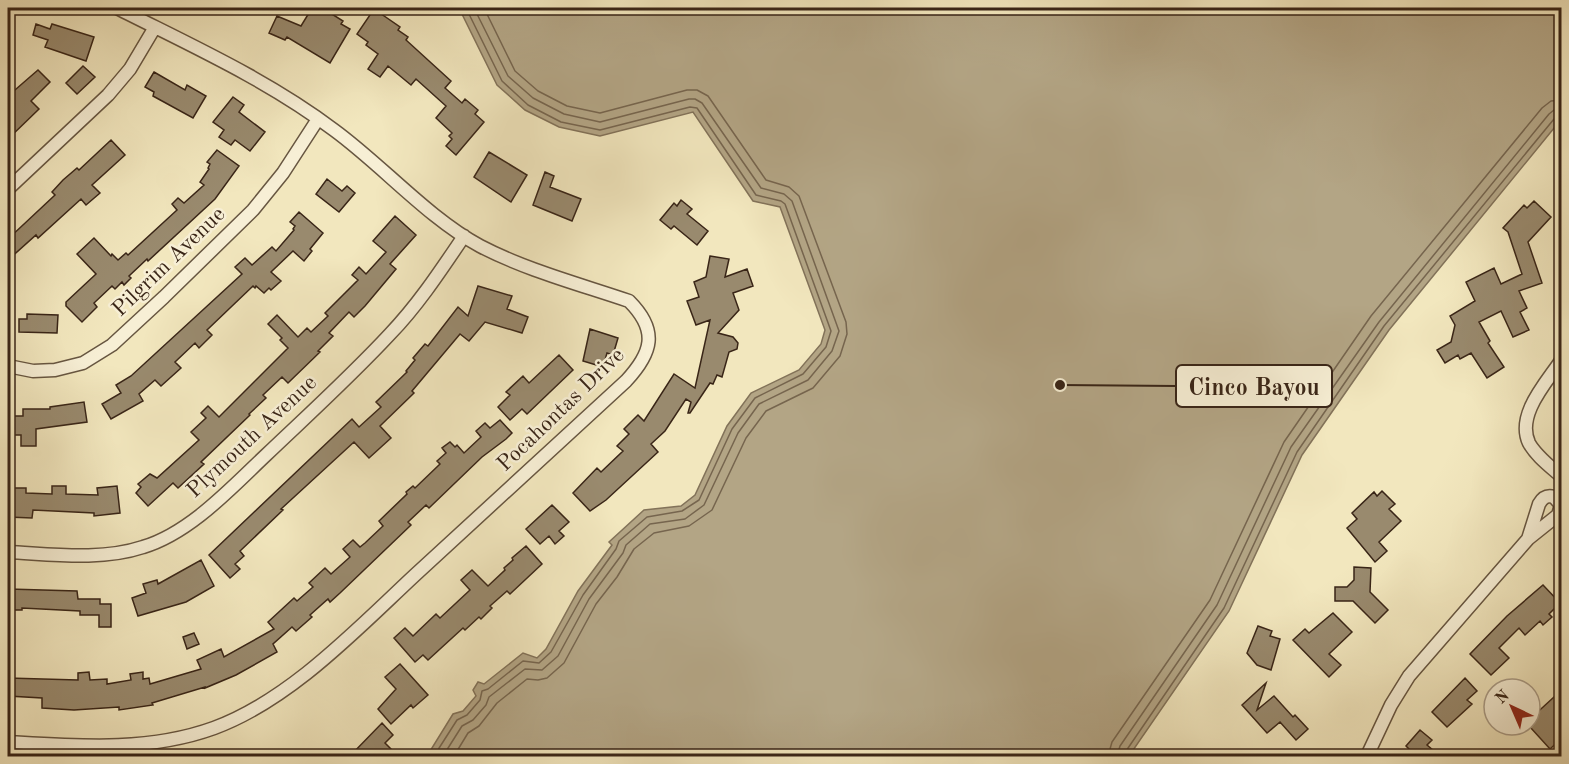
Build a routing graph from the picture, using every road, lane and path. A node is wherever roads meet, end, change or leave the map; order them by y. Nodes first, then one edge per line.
1 (117, 8) edge
2 (155, 27) junction
3 (318, 119) junction
4 (8, 189) edge
5 (464, 236) junction
6 (1560, 362) edge
7 (8, 366) edge
8 (1562, 477) edge
9 (1561, 504) edge
10 (1528, 539) junction
11 (8, 552) edge
12 (8, 742) edge
13 (1367, 756) edge

1 - 2 street, Pocahontas Drive
2 - 3 street, Pocahontas Drive
2 - 4 street
3 - 5 street, Pocahontas Drive
3 - 7 street, Pilgrim Avenue
5 - 11 street, Plymouth Avenue
5 - 12 street, Pocahontas Drive
6 - 8 street
9 - 10 street
9 - 10 street
10 - 13 street

